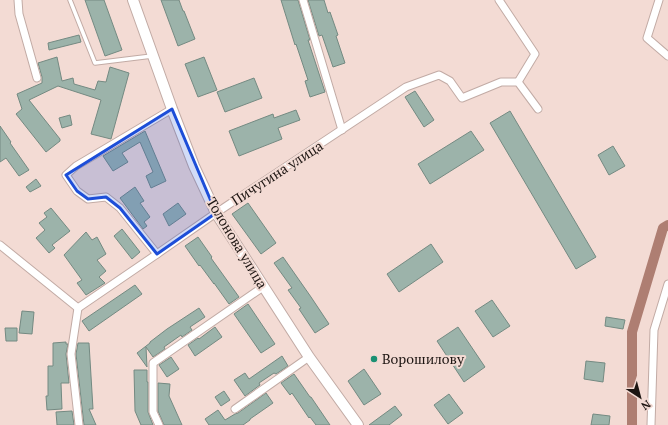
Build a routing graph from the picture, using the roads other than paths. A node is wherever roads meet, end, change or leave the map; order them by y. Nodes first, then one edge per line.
1 (18, 0) edge
2 (70, 0) edge
3 (133, 0) edge
4 (303, 0) edge
5 (500, 0) edge
6 (659, 0) edge
7 (153, 56) junction
8 (668, 56) edge
9 (37, 78) dead end
10 (518, 82) junction
11 (172, 109) junction
12 (538, 109) dead end
13 (342, 130) junction
14 (216, 213) junction
15 (0, 246) edge
16 (157, 254) junction
17 (668, 284) edge
18 (264, 287) junction
19 (78, 308) junction
20 (309, 357) junction
21 (235, 409) dead end
22 (79, 425) edge
23 (159, 425) edge
24 (358, 425) edge
25 (651, 425) edge

1 - 9 street
2 - 7 lane
3 - 7 main road, Толонова улица
4 - 13 street
5 - 10 street
6 - 8 street
7 - 11 main road, Толонова улица
10 - 12 street
10 - 13 street, Пичугина улица
11 - 14 main road, Толонова улица
11 - 16 street
13 - 14 street, Пичугина улица
14 - 16 street, Пичугина улица
14 - 18 main road, Толонова улица
15 - 19 street
16 - 19 street, Пичугина улица
17 - 25 street
18 - 20 main road, Толонова улица
18 - 23 street
19 - 22 street
20 - 21 street
20 - 24 main road, Толонова улица

